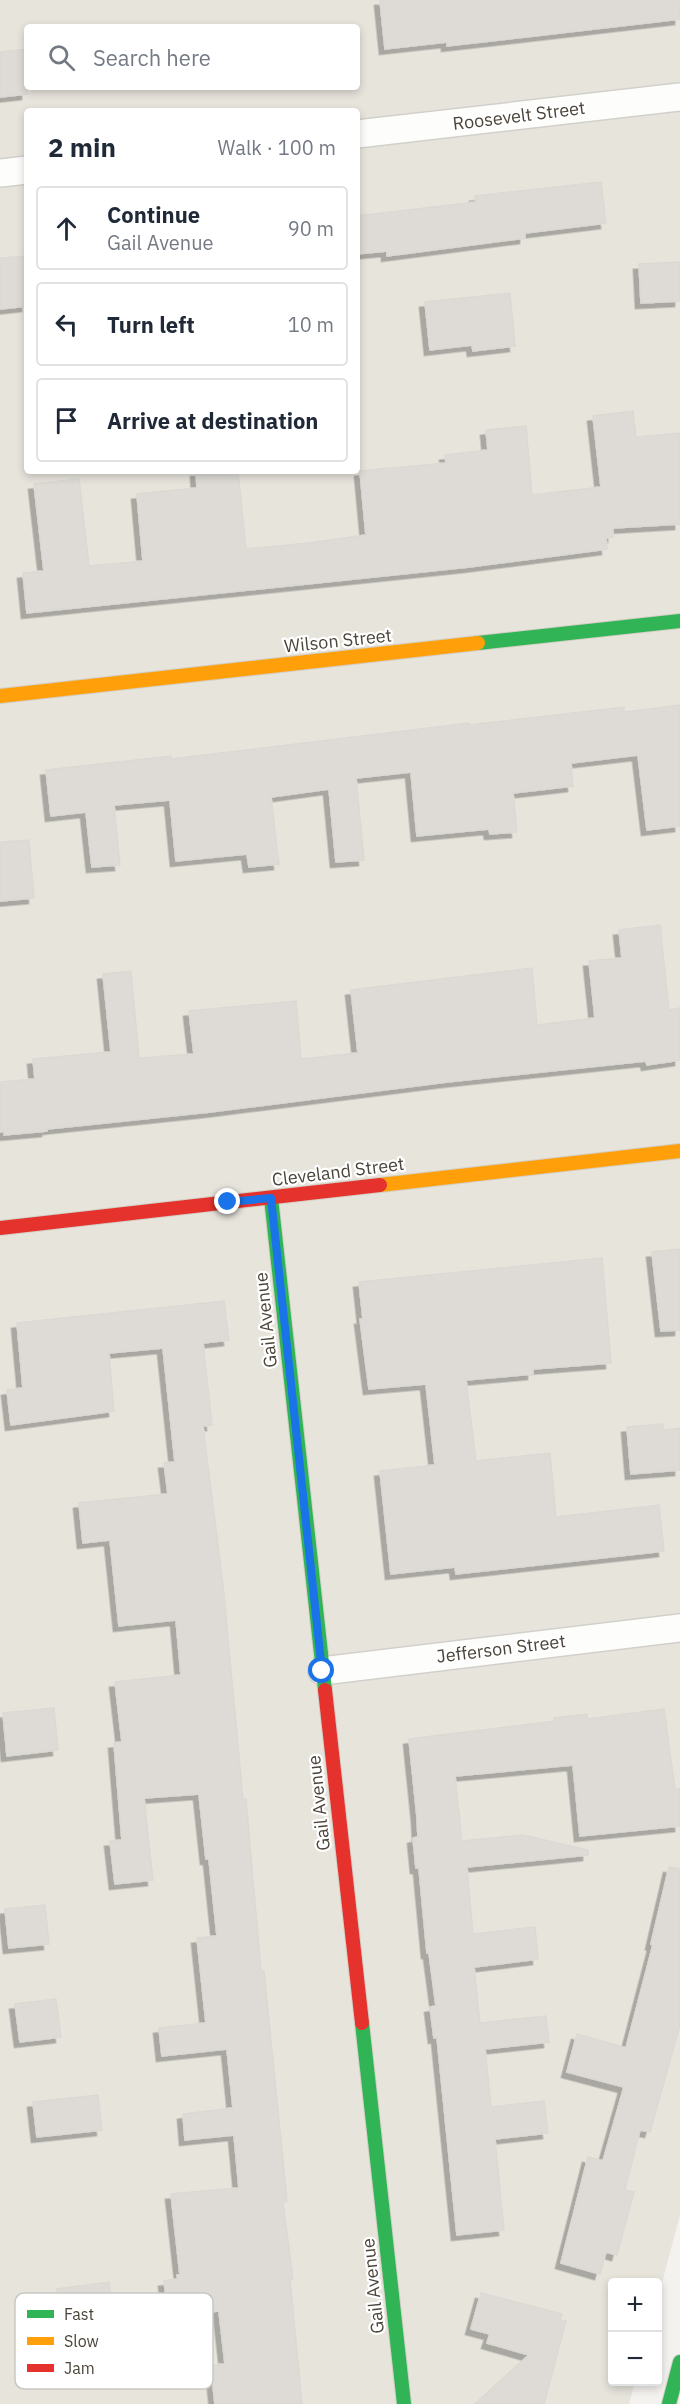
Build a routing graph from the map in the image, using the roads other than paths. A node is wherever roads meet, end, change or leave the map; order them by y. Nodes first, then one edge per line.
1 (680, 97) edge
2 (360, 134) edge
3 (24, 170) edge
4 (0, 173) edge
5 (680, 621) edge
6 (0, 696) edge
7 (680, 1151) edge
8 (271, 1198) junction
9 (0, 1228) edge
10 (680, 1628) edge
11 (322, 1671) junction
12 (680, 2362) edge
13 (404, 2404) edge
14 (669, 2404) edge

1 - 2 street, Roosevelt Street
3 - 4 street
5 - 6 street, Wilson Street
7 - 8 street, Cleveland Street
8 - 9 street, Cleveland Street
8 - 11 street, Gail Avenue
10 - 11 street, Jefferson Street
11 - 13 street, Gail Avenue
12 - 14 street

